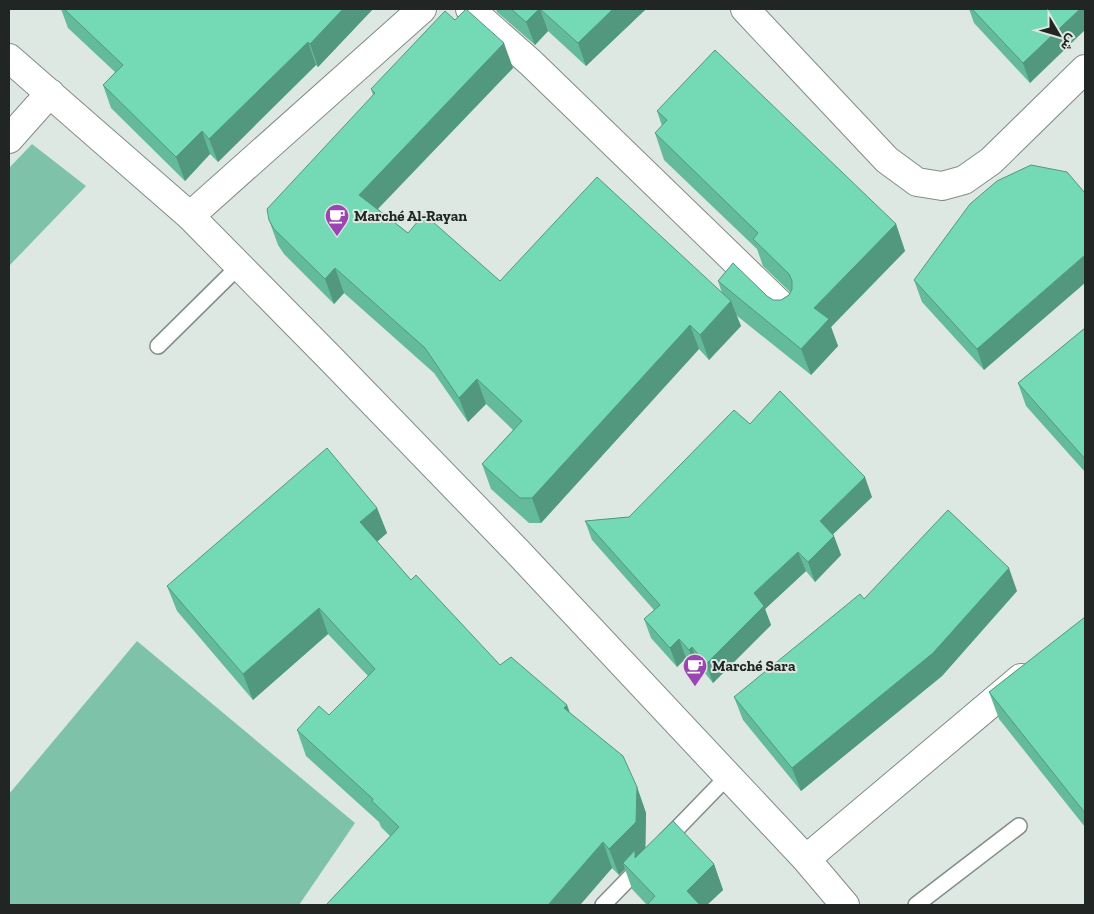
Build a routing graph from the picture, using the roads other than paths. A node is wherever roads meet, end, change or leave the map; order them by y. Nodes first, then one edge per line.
1 (422, 9) edge
2 (470, 9) edge
3 (745, 9) edge
4 (9, 58) edge
5 (1085, 69) edge
6 (50, 93) junction
7 (9, 139) edge
8 (190, 216) junction
9 (239, 266) junction
10 (787, 311) edge
11 (158, 346) dead end
12 (1040, 662) edge
13 (728, 776) junction
14 (1019, 826) dead end
15 (806, 859) junction
16 (603, 905) edge
17 (845, 905) edge
18 (916, 905) edge

1 - 8 street
2 - 10 street
3 - 5 street
4 - 6 street
6 - 7 street
6 - 8 street
8 - 9 street
9 - 11 lane
9 - 13 street
12 - 15 street
13 - 15 street
13 - 16 lane
14 - 18 lane
15 - 17 street

